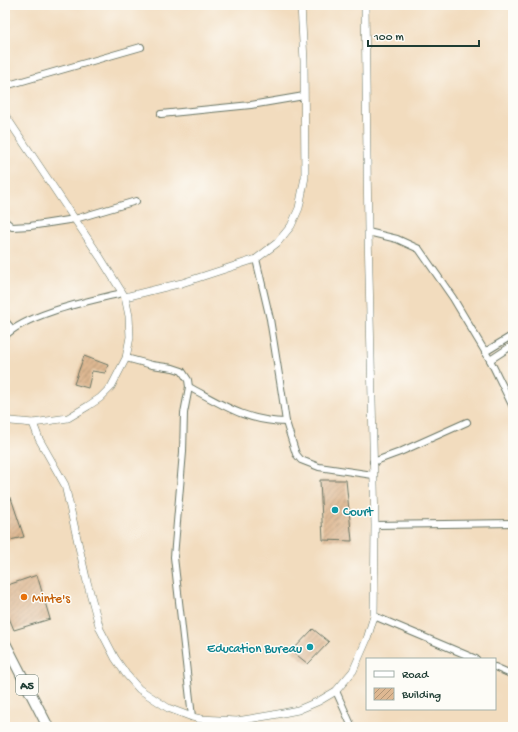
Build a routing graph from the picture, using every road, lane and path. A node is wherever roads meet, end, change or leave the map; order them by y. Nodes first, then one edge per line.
1 (301, 5) edge
2 (365, 5) edge
3 (141, 47) dead end
4 (5, 86) edge
5 (304, 96) junction
6 (161, 114) dead end
7 (5, 115) edge
8 (136, 201) dead end
9 (75, 219) junction
10 (5, 221) edge
11 (368, 232) junction
12 (256, 259) junction
13 (124, 295) junction
14 (5, 321) edge
15 (12, 329) junction
16 (513, 335) edge
17 (5, 336) edge
18 (513, 345) edge
19 (485, 352) junction
20 (126, 358) junction
21 (490, 360) junction
22 (189, 387) junction
23 (513, 407) edge
24 (5, 419) edge
25 (286, 422) junction
26 (467, 422) dead end
27 (33, 423) junction
28 (373, 462) junction
29 (373, 475) junction
30 (513, 523) edge
31 (375, 525) junction
32 (374, 616) junction
33 (5, 643) edge
34 (474, 658) edge
35 (496, 667) edge
36 (513, 674) edge
37 (513, 678) edge
38 (336, 691) junction
39 (192, 717) junction
40 (237, 724) edge
41 (48, 727) edge
42 (352, 727) edge

1 - 5 street
2 - 11 street
3 - 4 street
5 - 6 street
5 - 12 street
7 - 9 street
8 - 9 street
9 - 10 street
9 - 13 street
11 - 19 street
11 - 28 street
12 - 13 street
12 - 25 street
13 - 15 street
13 - 20 street
14 - 15 street
15 - 17 street
16 - 19 street
18 - 21 street
19 - 21 street
20 - 22 street
20 - 27 street
21 - 23 street
22 - 25 street
22 - 39 street
24 - 27 street
25 - 29 street
26 - 28 street
27 - 39 street
28 - 29 street
29 - 31 street
30 - 31 street
31 - 32 street
32 - 34 street
32 - 38 street
33 - 41 highway, A5
35 - 36 street
36 - 37 street
38 - 40 street
38 - 42 street
39 - 40 street

